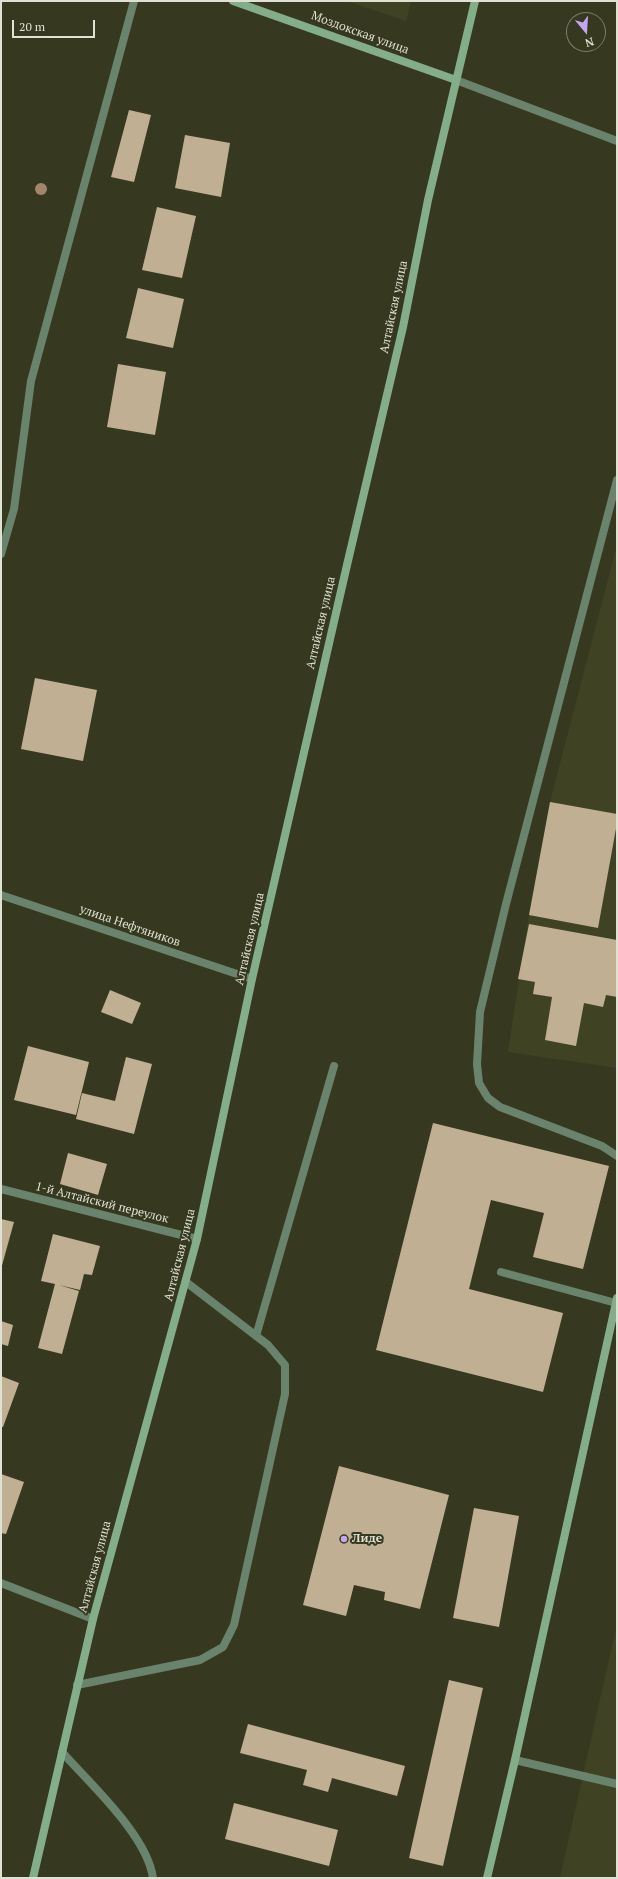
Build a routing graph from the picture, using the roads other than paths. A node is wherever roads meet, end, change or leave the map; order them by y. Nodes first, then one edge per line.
1 (134, 1) edge
2 (233, 1) edge
3 (475, 1) edge
4 (456, 80) junction
5 (617, 141) edge
6 (617, 480) edge
7 (1, 554) edge
8 (1, 895) edge
9 (252, 979) junction
10 (334, 1066) dead end
11 (617, 1156) edge
12 (1, 1189) edge
13 (197, 1239) junction
14 (501, 1272) dead end
15 (186, 1282) junction
16 (616, 1300) edge
17 (256, 1336) junction
18 (1, 1583) edge
19 (93, 1619) junction
20 (77, 1685) junction
21 (62, 1752) junction
22 (515, 1760) junction
23 (617, 1784) edge
24 (33, 1878) edge
25 (153, 1878) edge
26 (487, 1878) edge

1 - 7 street
2 - 4 main road, Моздокская улица
3 - 4 main road, Алтайская улица
4 - 5 street
4 - 9 main road, Алтайская улица
6 - 11 street
8 - 9 street, улица Нефтяников
9 - 13 main road, Алтайская улица
10 - 17 street
12 - 13 street, 1-й Алтайский переулок
13 - 15 main road, Алтайская улица
14 - 16 street
15 - 17 street
15 - 19 main road, Алтайская улица
16 - 22 main road
17 - 20 street
18 - 19 street
19 - 20 main road, Алтайская улица
20 - 21 main road, Алтайская улица
21 - 24 main road, Алтайская улица
21 - 25 street
22 - 23 street
22 - 26 main road

